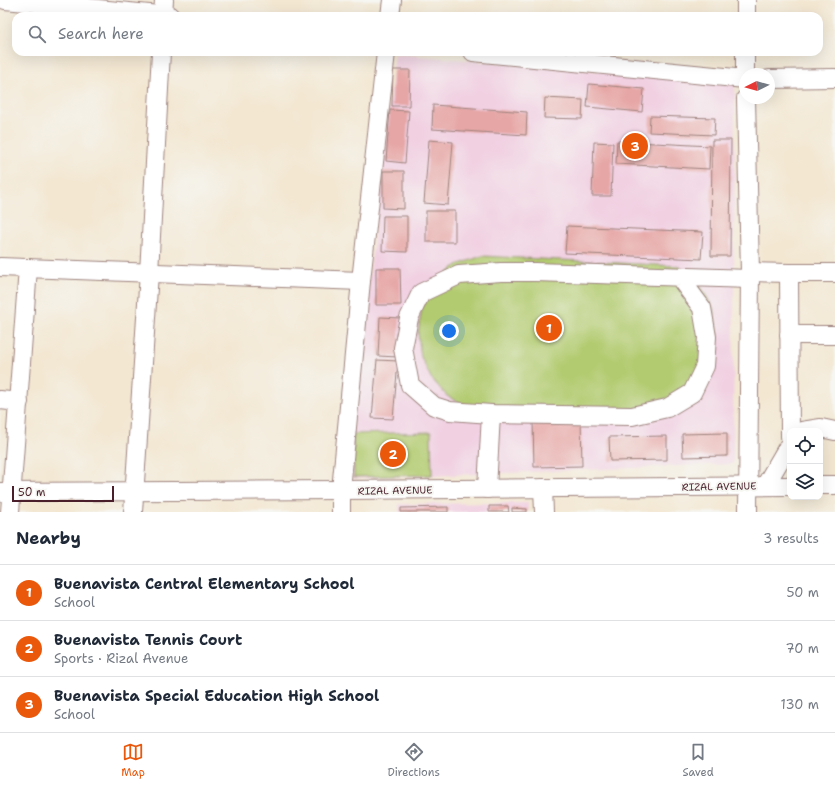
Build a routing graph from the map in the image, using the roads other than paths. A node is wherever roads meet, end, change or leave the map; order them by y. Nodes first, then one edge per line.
1 (5, 0) edge
2 (392, 0) edge
3 (746, 0) edge
4 (165, 12) edge
5 (390, 12) edge
6 (746, 12) edge
7 (161, 56) edge
8 (386, 56) edge
9 (513, 56) edge
10 (746, 56) edge
11 (745, 68) edge
12 (739, 78) edge
13 (835, 78) edge
14 (775, 79) edge
15 (746, 104) edge
16 (0, 267) edge
17 (28, 268) junction
18 (149, 273) junction
19 (789, 273) junction
20 (835, 273) edge
21 (750, 276) junction
22 (679, 277) junction
23 (361, 281) junction
24 (789, 335) junction
25 (835, 335) edge
26 (0, 400) edge
27 (19, 402) junction
28 (491, 414) junction
29 (790, 428) edge
30 (823, 428) edge
31 (835, 431) edge
32 (787, 448) edge
33 (823, 485) edge
34 (835, 485) edge
35 (748, 486) junction
36 (765, 486) junction
37 (787, 486) edge
38 (543, 488) junction
39 (487, 489) junction
40 (342, 490) junction
41 (135, 491) junction
42 (6, 492) edge
43 (10, 512) edge
44 (133, 512) edge
45 (340, 512) edge
46 (544, 512) edge
47 (748, 512) edge

1 - 4 street
2 - 5 street
3 - 6 street
7 - 18 street
8 - 23 street
9 - 12 street
10 - 11 street
13 - 14 street
15 - 21 street
16 - 17 street
17 - 18 street
17 - 27 street
18 - 23 street
18 - 41 street
19 - 20 street
19 - 21 street
19 - 24 street
21 - 22 street
21 - 35 street
22 - 28 street
22 - 28 street
23 - 40 street
24 - 25 street
24 - 29 street
26 - 27 street
27 - 42 street
28 - 39 street
30 - 31 street
32 - 36 street
33 - 34 street
35 - 36 street, RIZAL AVENUE
35 - 38 street, RIZAL AVENUE
35 - 47 street
36 - 37 street, RIZAL AVENUE
38 - 39 street, RIZAL AVENUE
38 - 46 street
39 - 40 street, RIZAL AVENUE
40 - 41 street, RIZAL AVENUE
40 - 45 street
41 - 42 street, RIZAL AVENUE
41 - 44 street
42 - 43 street

